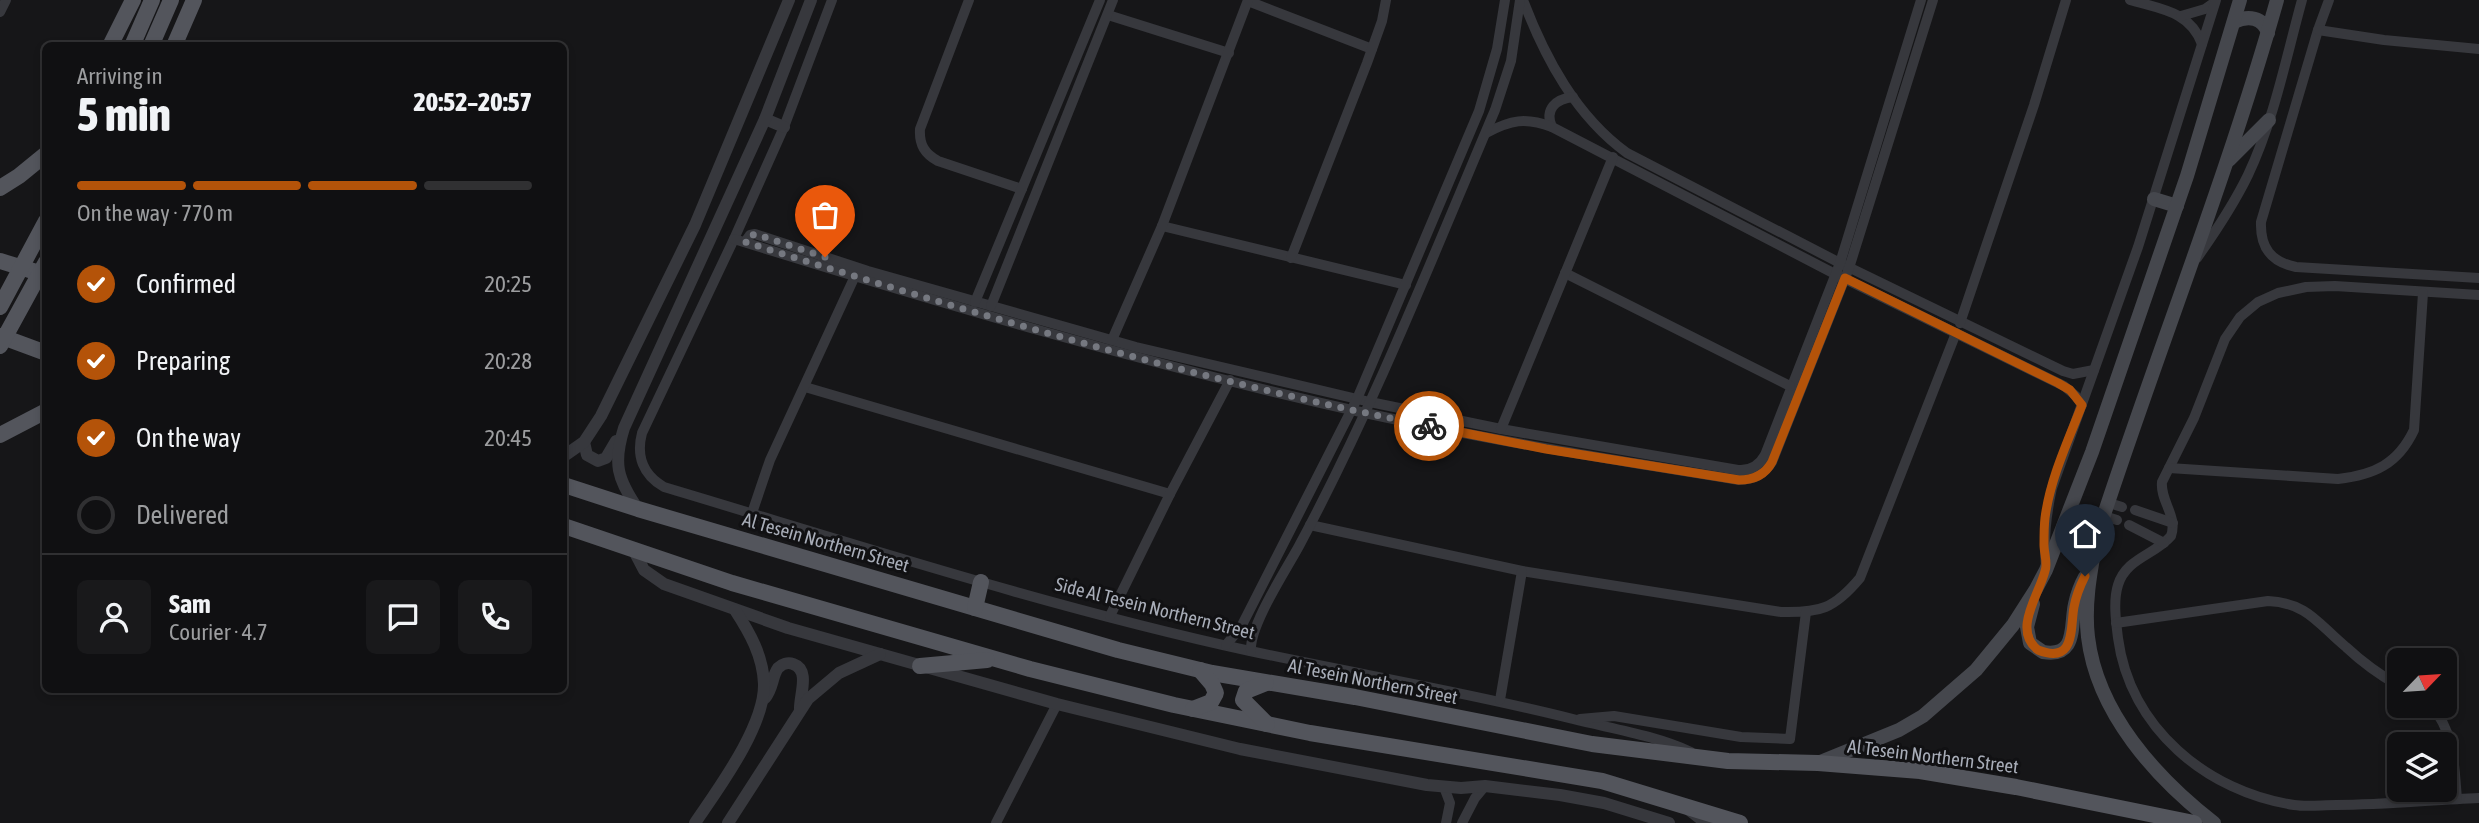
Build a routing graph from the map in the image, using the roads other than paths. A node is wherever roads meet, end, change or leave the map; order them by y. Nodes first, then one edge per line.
1 (6, 0) edge
2 (132, 0) edge
3 (152, 0) edge
4 (171, 0) edge
5 (194, 0) edge
6 (789, 0) edge
7 (811, 0) edge
8 (832, 0) edge
9 (969, 0) edge
10 (1100, 0) edge
11 (1114, 0) edge
12 (1386, 0) edge
13 (1505, 0) edge
14 (1521, 0) edge
15 (1921, 0) edge
16 (1933, 0) edge
17 (2066, 0) edge
18 (2130, 0) edge
19 (2240, 0) edge
20 (2277, 0) edge
21 (2302, 0) edge
22 (2329, 0) edge
23 (1248, 1) edge
24 (2216, 1) edge
25 (0, 12) edge
26 (1108, 15) junction
27 (2181, 16) junction
28 (2234, 22) junction
29 (2318, 30) junction
30 (2268, 33) junction
31 (112, 42) edge
32 (134, 42) edge
33 (153, 42) edge
34 (176, 42) edge
35 (2202, 44) junction
36 (2479, 49) edge
37 (1372, 50) junction
38 (1229, 53) junction
39 (1573, 97) junction
40 (765, 119) junction
41 (2269, 120) junction
42 (784, 127) junction
43 (1552, 127) junction
44 (1486, 133) junction
45 (42, 158) edge
46 (1613, 158) junction
47 (2226, 163) junction
48 (0, 188) edge
49 (1023, 190) junction
50 (2154, 199) junction
51 (2177, 206) junction
52 (1162, 226) junction
53 (42, 228) edge
54 (739, 241) junction
55 (1291, 258) junction
56 (0, 261) edge
57 (1844, 265) junction
58 (42, 269) edge
59 (2189, 269) junction
60 (1565, 273) junction
61 (42, 274) edge
62 (855, 276) junction
63 (1840, 276) junction
64 (2479, 278) edge
65 (1406, 285) junction
66 (2423, 293) junction
67 (2479, 295) edge
68 (975, 302) junction
69 (991, 306) junction
70 (0, 307) edge
71 (1050, 328) junction
72 (1958, 328) junction
73 (0, 336) edge
74 (1112, 340) junction
75 (0, 346) edge
76 (42, 352) edge
77 (2094, 370) junction
78 (1230, 380) junction
79 (1790, 386) junction
80 (805, 387) junction
81 (1357, 398) junction
82 (1370, 402) junction
83 (2082, 405) junction
84 (1352, 410) junction
85 (42, 413) edge
86 (1365, 413) junction
87 (624, 428) junction
88 (1501, 429) junction
89 (0, 435) edge
90 (584, 442) junction
91 (567, 454) edge
92 (2169, 468) junction
93 (567, 486) edge
94 (1170, 494) junction
95 (638, 509) junction
96 (2136, 510) dead end
97 (752, 513) junction
98 (2173, 523) junction
99 (1310, 524) junction
100 (2129, 525) dead end
101 (567, 527) edge
102 (2164, 543) junction
103 (633, 549) junction
104 (2091, 567) junction
105 (2046, 570) junction
106 (1522, 571) junction
107 (981, 582) junction
108 (2036, 589) junction
109 (975, 608) junction
110 (735, 609) junction
111 (1806, 612) junction
112 (1110, 616) junction
113 (2116, 623) junction
114 (1226, 645) junction
115 (1251, 651) junction
116 (880, 654) junction
117 (996, 659) junction
118 (920, 666) junction
119 (1200, 670) junction
120 (2387, 678) edge
121 (1268, 682) junction
122 (763, 700) junction
123 (1500, 700) junction
124 (1057, 704) junction
125 (1193, 709) junction
126 (800, 710) junction
127 (1576, 719) junction
128 (1268, 724) junction
129 (1706, 759) junction
130 (1818, 763) junction
131 (1485, 786) junction
132 (1444, 787) junction
133 (2479, 798) edge
134 (2457, 799) edge
135 (2407, 802) edge
136 (1682, 804) junction
137 (695, 823) edge
138 (729, 823) edge
139 (996, 823) edge
140 (1446, 823) edge
141 (1462, 823) edge
142 (1669, 823) edge
143 (1706, 823) edge
144 (1740, 823) edge
145 (2194, 823) edge
146 (2214, 823) edge

1 - 25 street
2 - 31 main road
3 - 32 main road
4 - 33 main road
5 - 34 main road
6 - 90 street
7 - 40 street
8 - 42 street
9 - 49 street
10 - 49 street
11 - 26 street
12 - 37 street
13 - 65 street
14 - 39 street
14 - 44 street
15 - 57 street
16 - 57 street
17 - 72 street
18 - 27 street
19 - 28 main road
20 - 30 main road
21 - 41 street
22 - 29 street
23 - 37 street
23 - 38 street
24 - 27 street
24 - 35 street
26 - 38 street
26 - 69 street
27 - 35 street
28 - 30 main road
28 - 51 main road
29 - 36 street
29 - 64 street
30 - 47 main road
35 - 50 street
37 - 55 street
38 - 52 street
39 - 43 street
39 - 57 street
40 - 42 street
40 - 87 street
41 - 47 main road
41 - 59 street
42 - 54 street
43 - 44 street
43 - 46 street
44 - 82 street
45 - 48 main road
46 - 60 street
46 - 63 street
47 - 59 main road
49 - 68 street
50 - 51 main road
50 - 77 street
51 - 105 main road
52 - 55 street
52 - 74 street
53 - 70 main road, bridge
54 - 62 street
54 - 68 street
54 - 97 street, Side Al Tesein Northern Street
55 - 65 street
56 - 61 main road
57 - 63 street
57 - 72 street
58 - 75 main road, bridge
59 - 104 main road
60 - 79 street
60 - 88 street
62 - 71 street
62 - 80 street
63 - 72 street
63 - 79 street
63 - 86 street
65 - 81 street
66 - 67 street
66 - 92 street
66 - 92 street
68 - 69 street
69 - 71 street
71 - 74 street
71 - 78 street
72 - 77 street
72 - 83 street
72 - 111 street
73 - 76 main road
74 - 81 street
77 - 83 street
78 - 84 street
78 - 94 street
79 - 88 street
80 - 94 street
80 - 97 street
81 - 82 street
81 - 84 street
82 - 86 street
82 - 88 street
83 - 105 street
84 - 86 street
84 - 114 street
85 - 89 main road
86 - 99 street
87 - 90 street
87 - 95 street
90 - 91 street
92 - 98 street
93 - 95 main road, Al Tesein Northern Street
94 - 112 street
95 - 109 main road, Al Tesein Northern Street
96 - 98 street
97 - 107 street, Side Al Tesein Northern Street
98 - 102 street
99 - 106 street
99 - 115 street
100 - 102 street
101 - 103 main road
102 - 113 street
103 - 110 street
103 - 117 main road
104 - 108 main road
104 - 146 main road
105 - 108 main road
106 - 111 street
106 - 123 street
107 - 109 main road
107 - 112 street, Side Al Tesein Northern Street
108 - 130 main road
109 - 119 main road, Al Tesein Northern Street
110 - 116 street
110 - 122 street
111 - 127 street
112 - 114 street, Side Al Tesein Northern Street
113 - 120 street
113 - 135 street
114 - 115 street, Side Al Tesein Northern Street
115 - 123 street, Side Al Tesein Northern Street
116 - 118 street
116 - 126 street
117 - 118 main road
117 - 125 main road
118 - 124 street
119 - 121 main road, Al Tesein Northern Street
119 - 125 main road
121 - 128 main road
121 - 129 main road, Al Tesein Northern Street
122 - 126 street
122 - 137 street
123 - 127 street, Side Al Tesein Northern Street
124 - 132 street
124 - 139 street
125 - 128 main road
126 - 138 street
127 - 129 street, Side Al Tesein Northern Street
128 - 136 main road
129 - 130 main road, Al Tesein Northern Street
130 - 145 main road, Al Tesein Northern Street
131 - 132 street
131 - 141 street
131 - 142 street
132 - 140 street
133 - 134 street
136 - 143 street
136 - 144 main road

